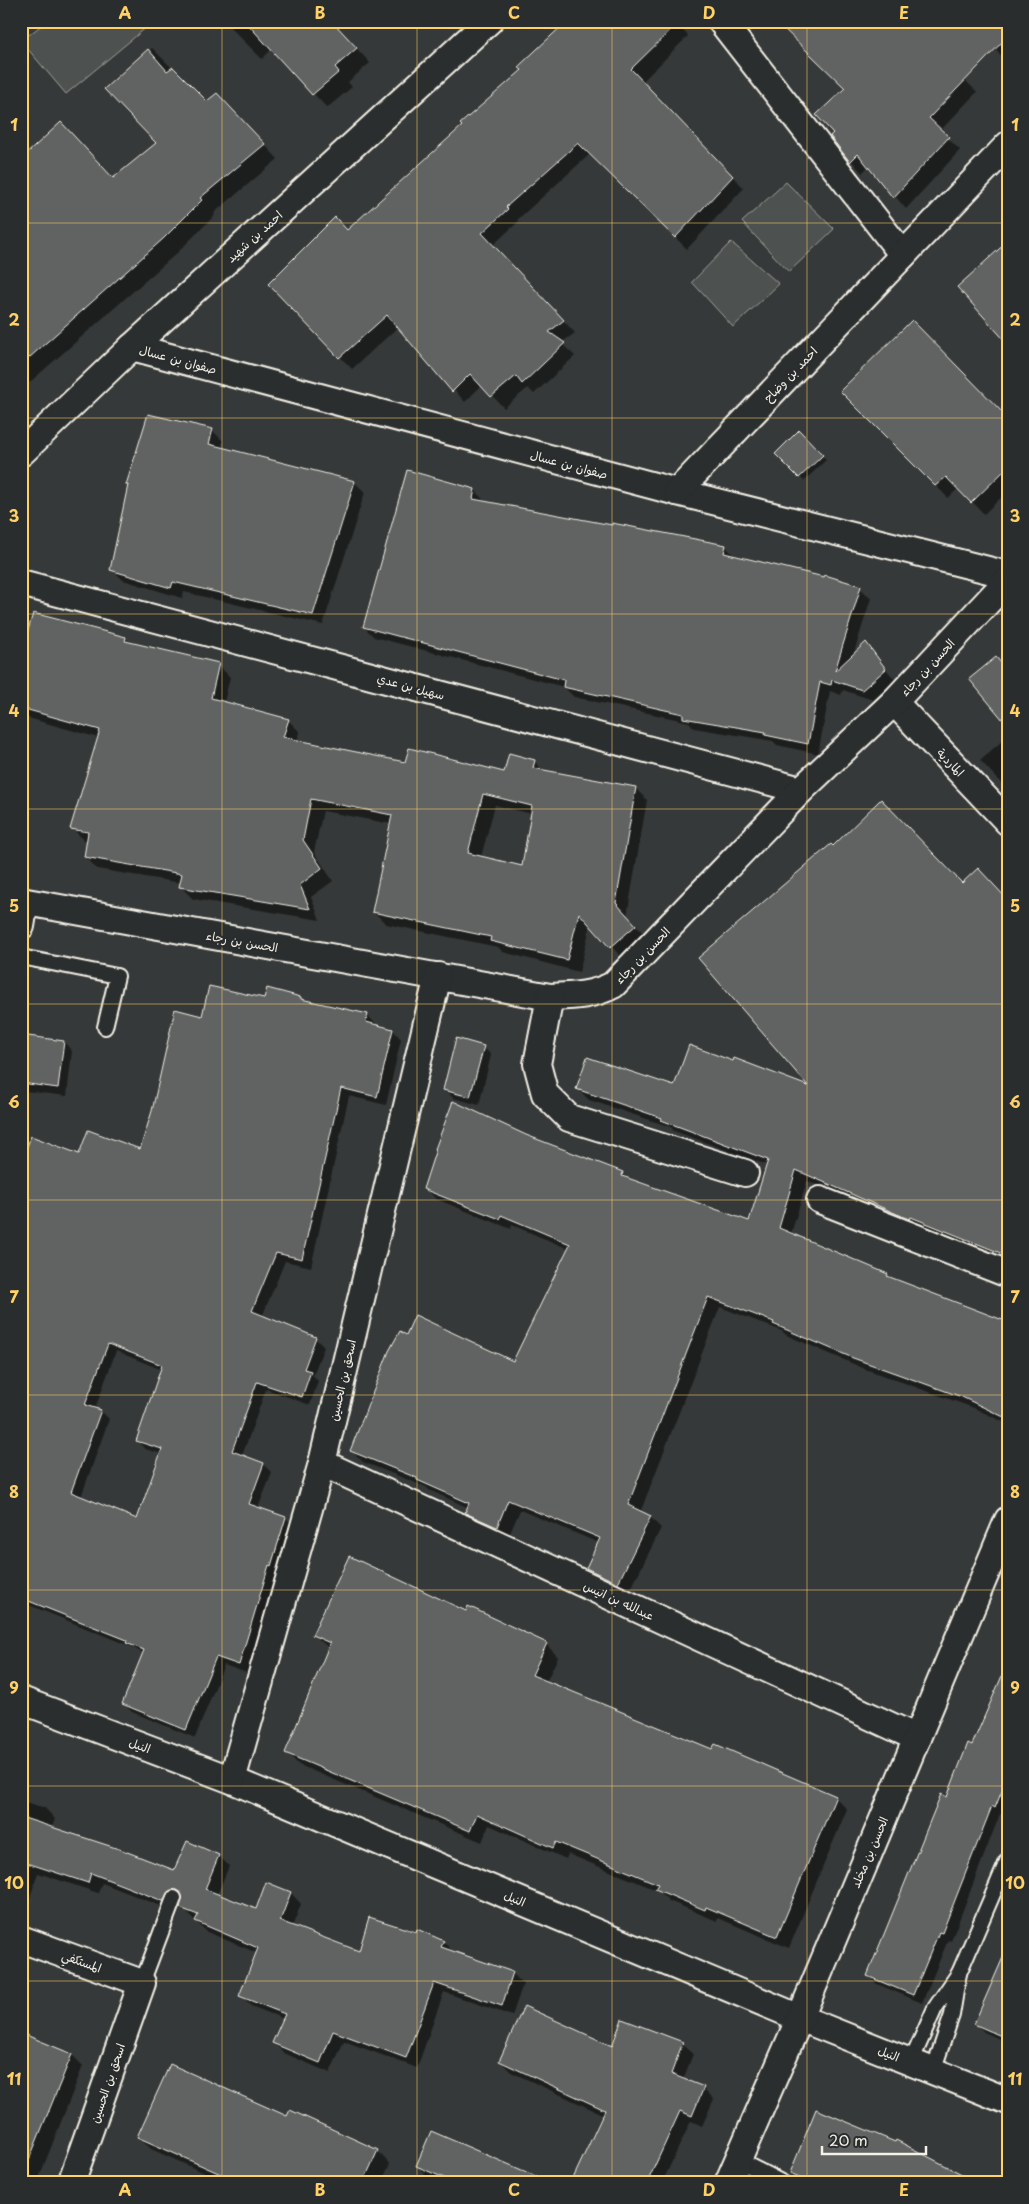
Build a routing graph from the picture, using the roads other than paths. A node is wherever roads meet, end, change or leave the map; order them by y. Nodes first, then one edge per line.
1 (489, 21) edge
2 (721, 21) edge
3 (1008, 145) edge
4 (903, 255) junction
5 (132, 347) junction
6 (21, 453) edge
7 (677, 492) junction
8 (1008, 575) edge
9 (1008, 580) edge
10 (21, 583) edge
11 (894, 702) junction
12 (801, 790) junction
13 (1008, 822) edge
14 (23, 910) edge
15 (21, 957) edge
16 (438, 976) junction
17 (550, 996) junction
18 (105, 1027) dead end
19 (745, 1173) dead end
20 (820, 1200) dead end
21 (1008, 1274) edge
22 (322, 1463) junction
23 (1008, 1520) edge
24 (21, 1700) edge
25 (916, 1738) junction
26 (232, 1780) junction
27 (1008, 1859) edge
28 (174, 1898) dead end
29 (21, 1940) edge
30 (959, 1973) junction
31 (142, 1983) junction
32 (800, 2018) junction
33 (922, 2066) junction
34 (1008, 2101) edge
35 (733, 2171) edge
36 (71, 2183) edge
37 (783, 2183) edge

1 - 5 street, احمد بن شهيد
2 - 4 street
3 - 4 street, احمد بن وضاح
4 - 7 street, احمد بن وضاح
5 - 6 street, احمد بن شهيد
5 - 7 street, صفوان بن عسال
7 - 8 street, صفوان بن عسال
9 - 11 street, الحسن بن رجاء
10 - 12 street, سهيل بن عدي
11 - 12 street, الحسن بن رجاء
11 - 13 street, الماردية
12 - 17 street, الحسن بن رجاء
14 - 16 street, الحسن بن رجاء
15 - 18 lane
16 - 17 street, الحسن بن رجاء
16 - 22 street, اسحق بن الحسين
17 - 19 street
20 - 21 street
22 - 25 street, عبدالله بن انيس
22 - 26 street, اسحق بن الحسين
23 - 25 street, الحسن بن مخلد
24 - 26 street, النيل
25 - 32 street, الحسن بن مخلد
26 - 32 street, النيل
27 - 30 lane
28 - 31 lane
29 - 31 street, المستكفي
30 - 33 lane
30 - 33 lane
31 - 36 street, اسحق بن الحسين
32 - 33 street, النيل
32 - 35 street, الحسن بن مخلد
33 - 34 street, النيل
35 - 37 lane

